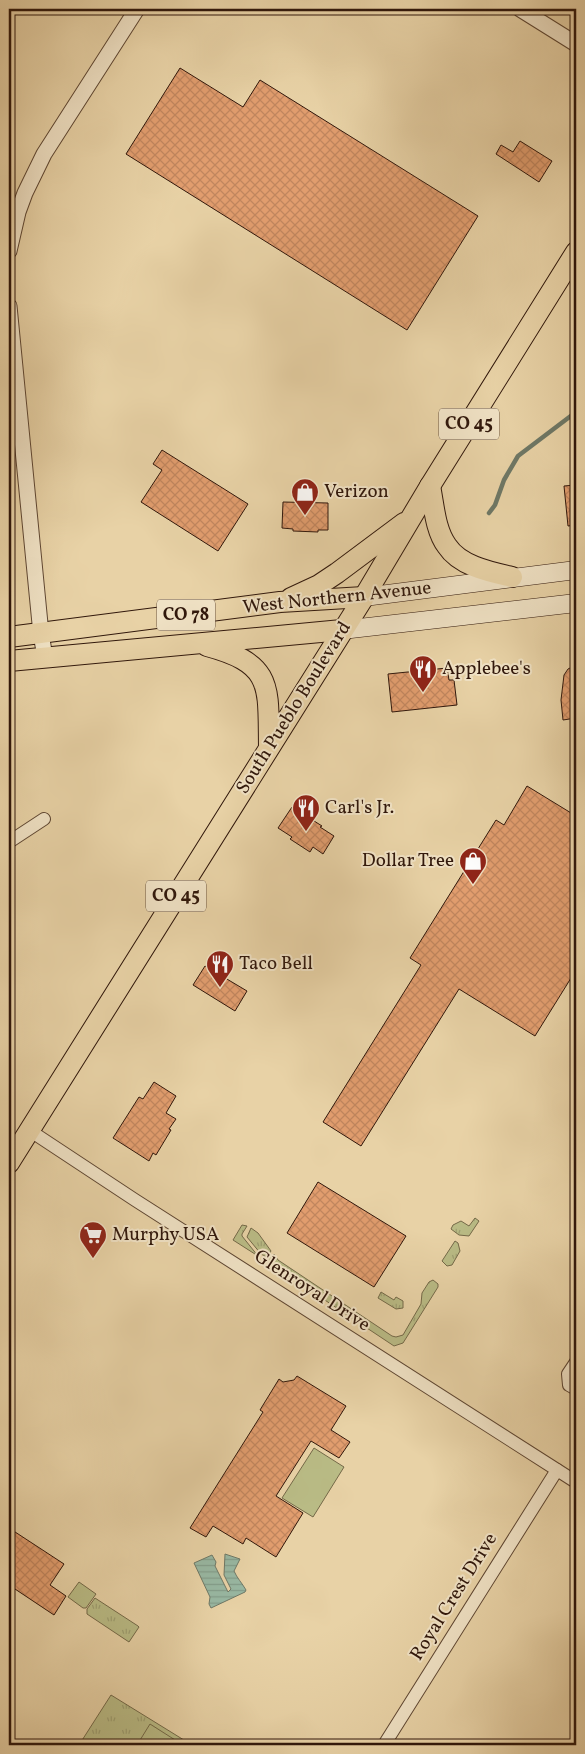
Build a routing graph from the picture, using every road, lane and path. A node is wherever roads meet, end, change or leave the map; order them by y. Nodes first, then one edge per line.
1 (136, 9) edge
2 (520, 9) edge
3 (576, 44) edge
4 (9, 251) edge
5 (576, 252) edge
6 (9, 306) edge
7 (430, 486) junction
8 (412, 517) junction
9 (576, 570) edge
10 (512, 577) junction
11 (364, 597) junction
12 (280, 602) junction
13 (576, 603) edge
14 (342, 630) junction
15 (41, 634) junction
16 (9, 637) edge
17 (198, 643) junction
18 (45, 657) junction
19 (9, 661) edge
20 (269, 747) junction
21 (44, 819) dead end
22 (9, 842) edge
23 (29, 1130) junction
24 (9, 1163) edge
25 (576, 1362) edge
26 (576, 1389) edge
27 (556, 1470) junction
28 (576, 1482) edge
29 (384, 1745) edge

1 - 4 street
2 - 3 street
5 - 7 main road, South Pueblo Boulevard / CO 45
6 - 15 street
7 - 8 main road, South Pueblo Boulevard / CO 45
7 - 10 main road
8 - 11 main road, South Pueblo Boulevard / CO 45
8 - 12 main road
9 - 10 main road, West Northern Avenue / CO 78
10 - 11 main road, West Northern Avenue / CO 78
11 - 12 main road, West Northern Avenue / CO 78
11 - 14 main road, South Pueblo Boulevard / CO 45
12 - 15 main road, West Northern Avenue / CO 78
13 - 14 main road, West Northern Avenue / CO 78
14 - 17 main road, West Northern Avenue / CO 78
14 - 20 main road, South Pueblo Boulevard / CO 45
15 - 16 main road, West Northern Avenue / CO 78
15 - 18 street
17 - 18 main road, West Northern Avenue / CO 78
17 - 20 main road
18 - 19 main road, West Northern Avenue / CO 78
20 - 23 main road, South Pueblo Boulevard / CO 45
21 - 22 street
23 - 24 main road, South Pueblo Boulevard / CO 45
23 - 27 street, Glenroyal Drive
25 - 26 street
27 - 28 street, Glenroyal Drive
27 - 29 street, Royal Crest Drive

